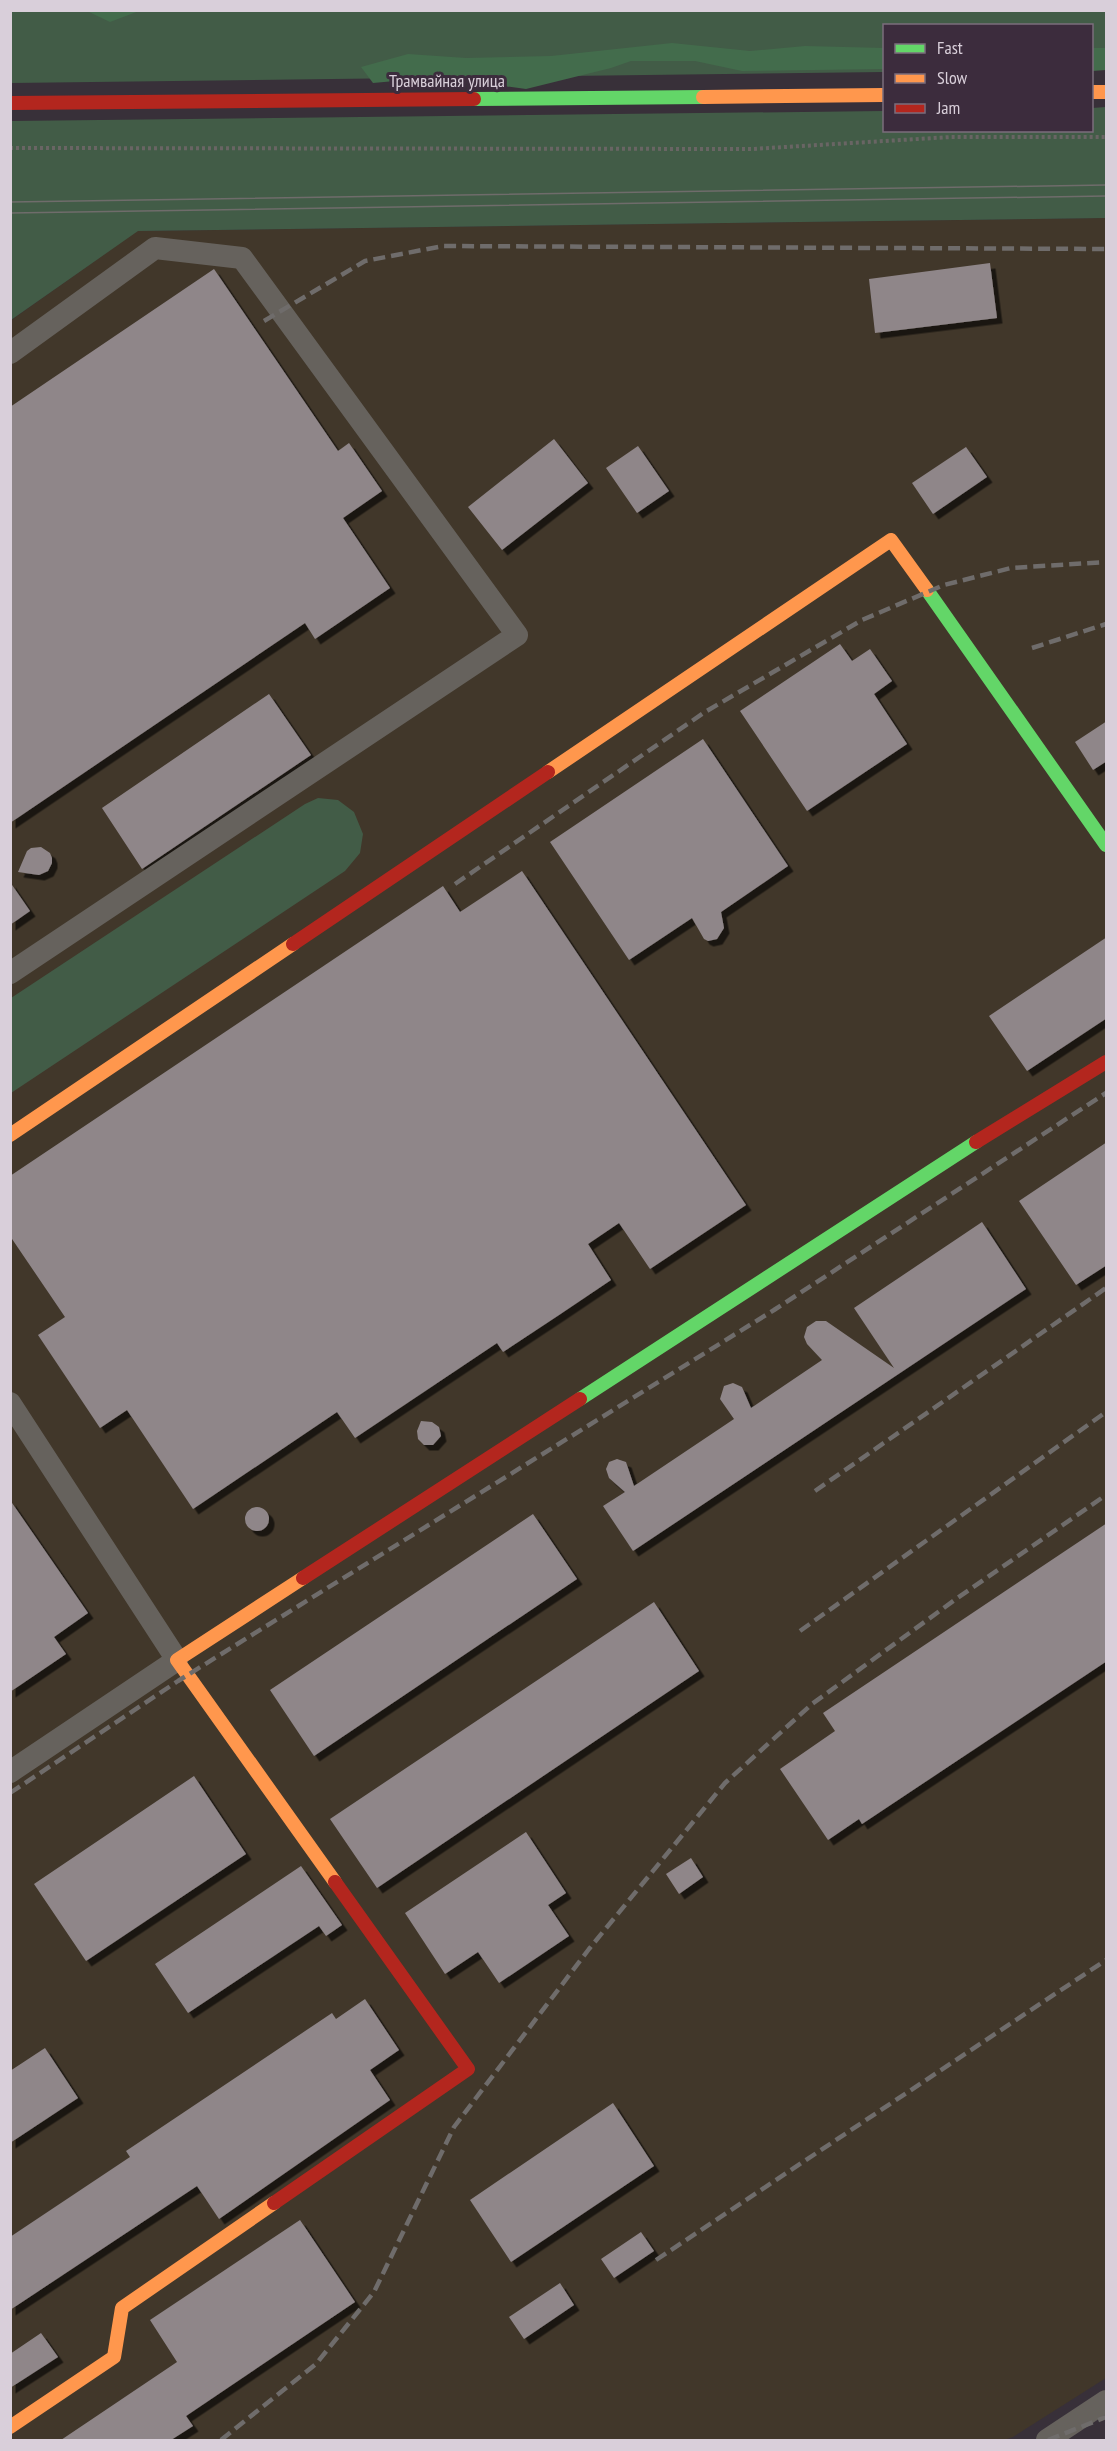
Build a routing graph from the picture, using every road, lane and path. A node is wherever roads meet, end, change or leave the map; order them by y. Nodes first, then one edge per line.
1 (883, 95) edge
2 (10, 103) edge
3 (1107, 137) edge
4 (10, 148) edge
5 (10, 353) edge
6 (1107, 845) edge
7 (10, 973) edge
8 (1107, 1062) edge
9 (10, 1135) edge
10 (10, 1403) edge
11 (177, 1660) junction
12 (10, 1772) edge
13 (1107, 2401) edge
14 (10, 2427) edge
15 (1047, 2440) edge

1 - 2 street, Трамвайная улица
3 - 4 path
5 - 7 street
6 - 9 street
8 - 11 street
10 - 11 street
11 - 12 street
11 - 14 street
13 - 15 street

